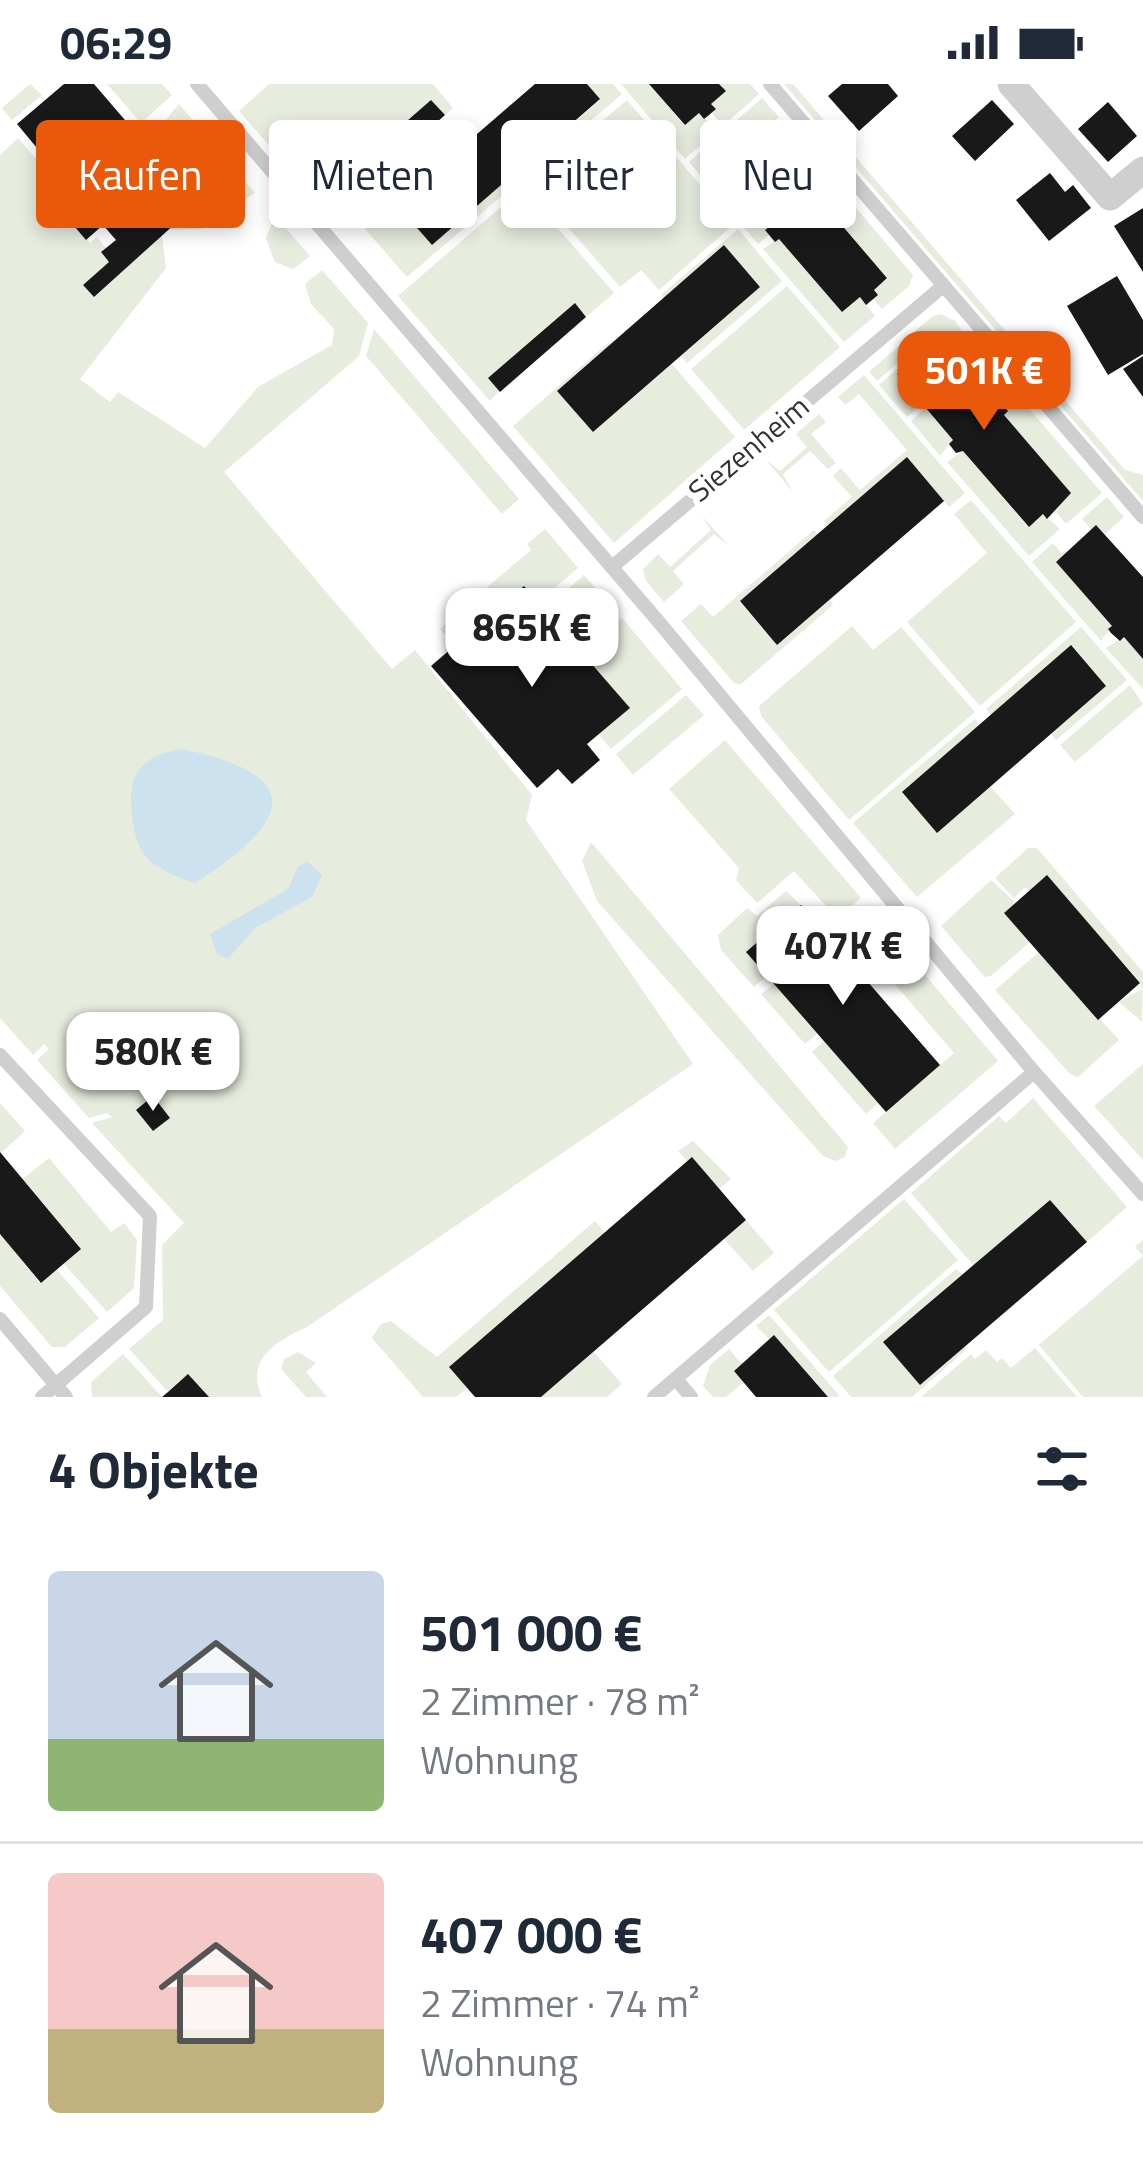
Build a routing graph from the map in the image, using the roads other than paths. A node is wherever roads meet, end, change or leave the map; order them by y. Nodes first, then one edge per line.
1 (196, 84) edge
2 (770, 84) edge
3 (1012, 84) edge
4 (1143, 170) edge
5 (943, 286) junction
6 (1143, 517) edge
7 (612, 567) junction
8 (0, 1054) edge
9 (1034, 1072) junction
10 (1143, 1194) edge
11 (0, 1319) edge
12 (676, 1379) junction
13 (55, 1384) junction
14 (42, 1397) edge
15 (67, 1397) edge
16 (654, 1397) edge
17 (692, 1397) edge

1 - 7 lane
2 - 5 lane
3 - 4 street
5 - 6 lane
5 - 7 lane, Siezenheim
7 - 9 lane
8 - 13 lane
9 - 10 lane
9 - 12 lane
11 - 13 lane
12 - 16 lane
12 - 17 lane
13 - 14 lane
13 - 15 lane

